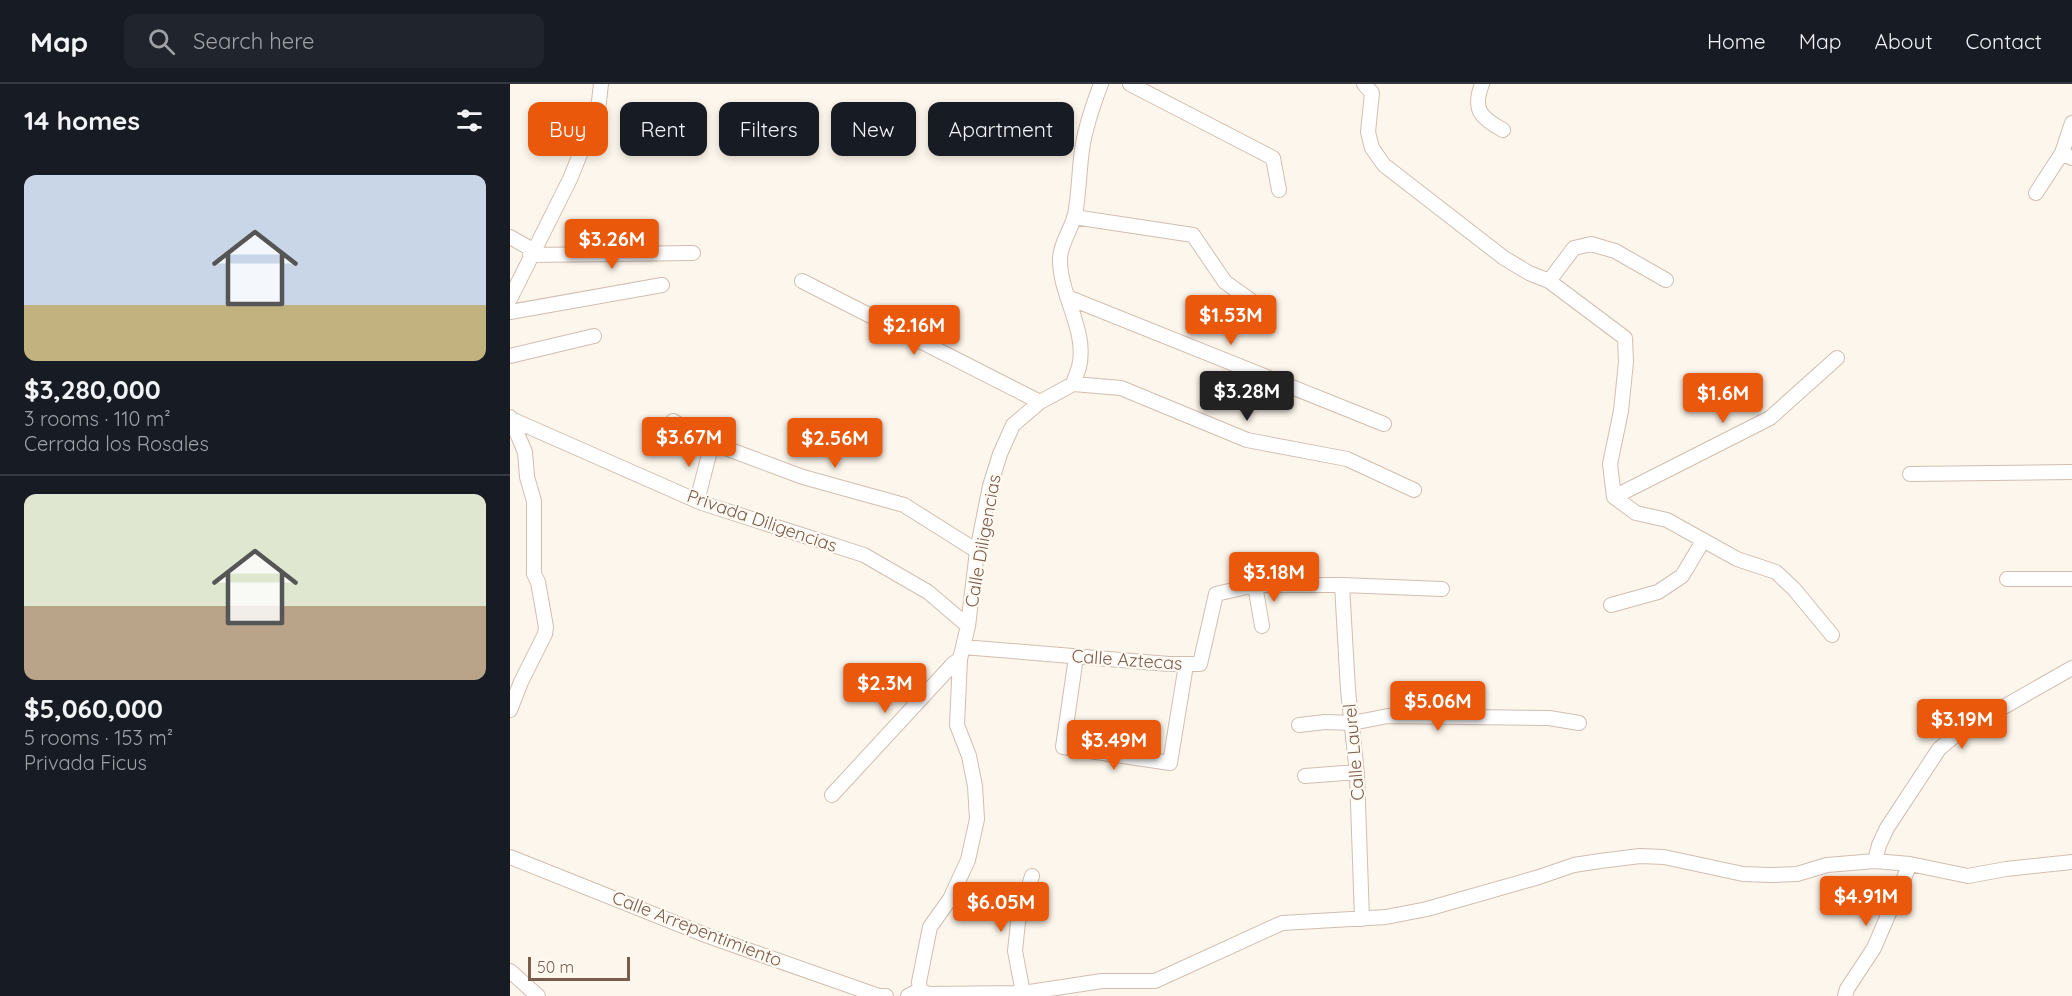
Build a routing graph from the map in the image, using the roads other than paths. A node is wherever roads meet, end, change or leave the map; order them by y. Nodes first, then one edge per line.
1 (601, 84) edge
2 (1101, 84) edge
3 (1130, 84) edge
4 (1364, 84) edge
5 (1482, 84) edge
6 (2072, 123) edge
7 (1503, 130) dead end
8 (2067, 155) edge
9 (1279, 190) dead end
10 (2036, 193) dead end
11 (1074, 216) junction
12 (510, 237) edge
13 (532, 253) junction
14 (693, 253) dead end
15 (1666, 280) dead end
16 (802, 281) dead end
17 (1550, 281) junction
18 (662, 285) dead end
19 (1067, 297) junction
20 (510, 299) edge
21 (1261, 308) dead end
22 (510, 312) edge
23 (594, 336) dead end
24 (510, 356) edge
25 (1837, 358) dead end
26 (1073, 384) junction
27 (1040, 402) junction
28 (511, 418) edge
29 (673, 421) dead end
30 (1384, 424) dead end
31 (712, 443) junction
32 (2072, 472) edge
33 (1910, 474) dead end
34 (1414, 490) dead end
35 (1614, 496) junction
36 (697, 501) junction
37 (1703, 541) junction
38 (977, 551) junction
39 (2007, 579) dead end
40 (2072, 579) edge
41 (1255, 585) junction
42 (1342, 585) junction
43 (1442, 589) dead end
44 (1611, 605) dead end
45 (968, 626) junction
46 (1262, 626) dead end
47 (1832, 635) dead end
48 (962, 653) junction
49 (1076, 657) junction
50 (1186, 665) junction
51 (2072, 668) edge
52 (510, 710) edge
53 (1352, 723) junction
54 (1579, 723) dead end
55 (1299, 725) dead end
56 (1357, 772) junction
57 (1305, 776) dead end
58 (832, 795) dead end
59 (510, 857) edge
60 (1875, 861) junction
61 (2072, 862) edge
62 (1910, 864) junction
63 (1032, 876) dead end
64 (1362, 919) junction
65 (510, 971) edge
66 (914, 993) edge
67 (1023, 993) junction
68 (936, 994) edge
69 (538, 996) edge
70 (886, 996) edge
71 (1845, 996) edge

1 - 13 street
2 - 11 street
3 - 9 street
4 - 17 street
5 - 7 street
6 - 8 street
8 - 10 street
11 - 19 street
11 - 21 street
12 - 13 street
13 - 14 street
13 - 20 street
15 - 17 street
16 - 27 street
17 - 35 street
18 - 22 street
19 - 26 street
19 - 30 street
23 - 24 street
25 - 35 street
26 - 27 street, Calle Diligencias
26 - 34 street
27 - 38 street, Calle Diligencias
28 - 36 street, Privada Diligencias
28 - 52 street
29 - 31 street
31 - 36 street
31 - 38 street
32 - 33 street
35 - 37 street
36 - 45 street, Privada Diligencias
37 - 44 street
37 - 47 street
38 - 45 street, Calle Diligencias
39 - 40 street
41 - 42 street, Calle Aztecas
41 - 46 street
41 - 50 street, Calle Aztecas
42 - 43 street, Calle Aztecas
42 - 53 street, Calle Laurel
45 - 48 street, Calle Diligencias
48 - 49 street, Calle Aztecas
48 - 58 street
48 - 66 street, Calle Diligencias
49 - 50 street, Calle Aztecas
49 - 50 street
51 - 60 street
53 - 54 street
53 - 55 street
53 - 56 street, Calle Laurel
56 - 57 street
56 - 64 street, Calle Laurel
59 - 70 street, Calle Arrepentimiento
60 - 62 street
60 - 64 street
61 - 62 street
62 - 71 street
63 - 67 street
64 - 67 street
65 - 69 street
66 - 68 street
67 - 68 street

